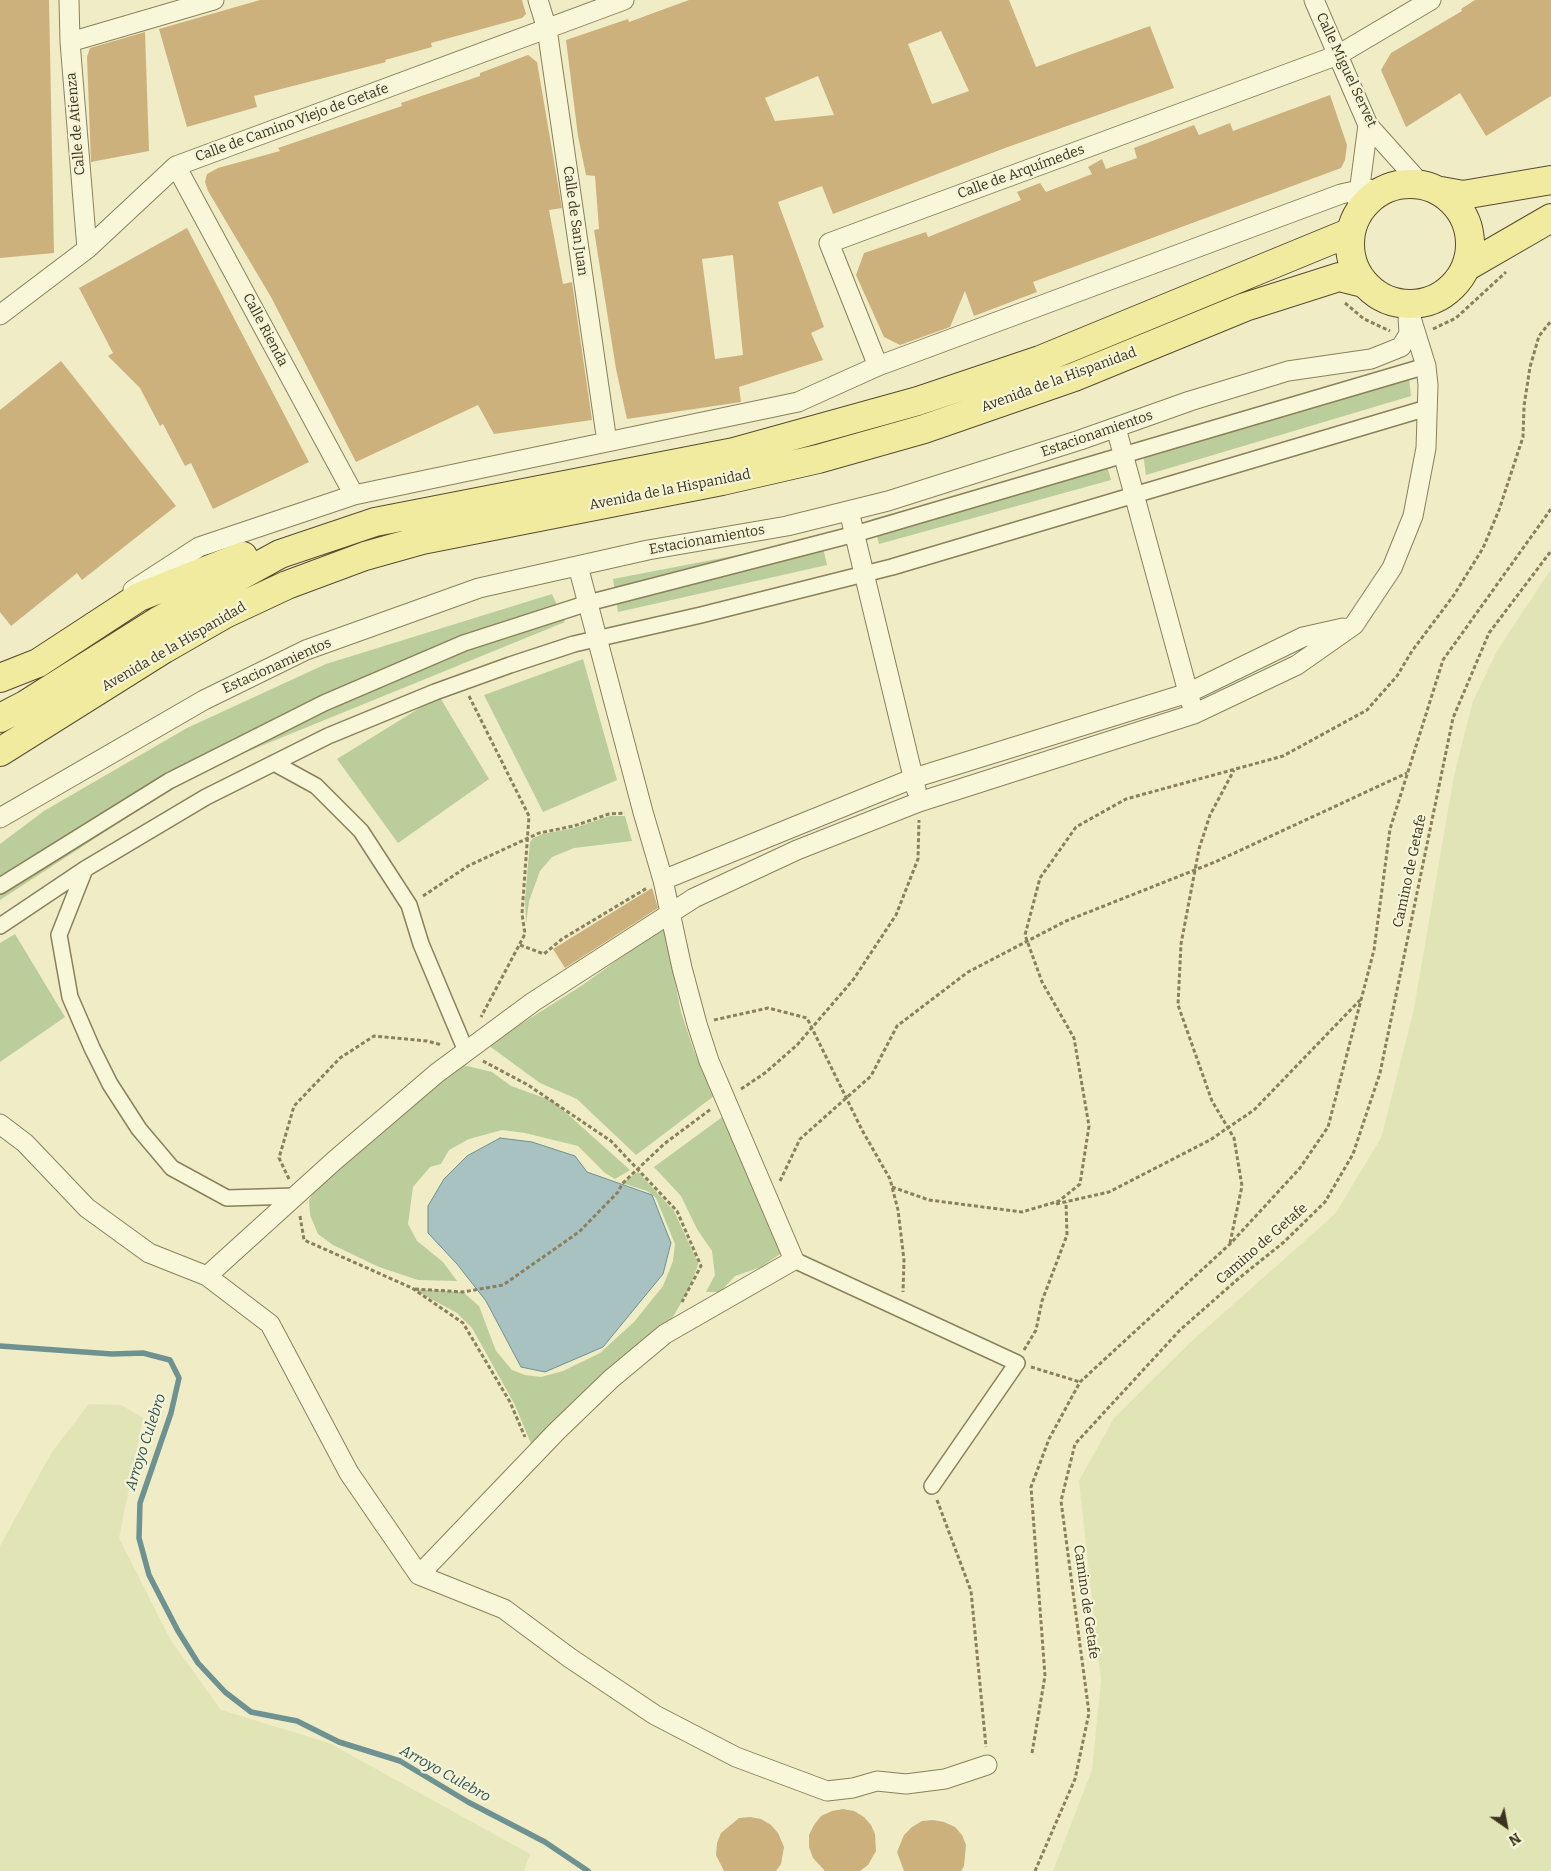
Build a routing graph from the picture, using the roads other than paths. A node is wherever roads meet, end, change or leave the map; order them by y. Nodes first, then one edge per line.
1 (69, 0) edge
2 (214, 0) edge
3 (538, 0) edge
4 (624, 0) edge
5 (1314, 0) edge
6 (1431, 0) edge
7 (547, 29) junction
8 (70, 42) junction
9 (1338, 55) junction
10 (1368, 125) junction
11 (176, 166) junction
12 (1551, 180) edge
13 (1431, 187) junction
14 (1358, 204) junction
15 (1551, 218) edge
16 (86, 248) junction
17 (1468, 266) junction
18 (1363, 283) junction
19 (1408, 305) junction
20 (0, 315) edge
21 (878, 366) junction
22 (1426, 366) junction
23 (1427, 408) junction
24 (1116, 428) junction
25 (607, 442) junction
26 (1123, 454) junction
27 (354, 495) junction
28 (1134, 495) junction
29 (849, 511) junction
30 (855, 534) junction
31 (326, 538) junction
32 (578, 566) junction
33 (864, 574) junction
34 (588, 603) junction
35 (1354, 625) junction
36 (597, 639) junction
37 (0, 677) edge
38 (1188, 693) junction
39 (1194, 714) junction
40 (0, 718) edge
41 (0, 752) edge
42 (274, 763) junction
43 (914, 778) junction
44 (919, 802) junction
45 (0, 818) edge
46 (85, 869) junction
47 (663, 880) junction
48 (0, 886) edge
49 (670, 914) junction
50 (0, 926) edge
51 (466, 1051) junction
52 (0, 1124) edge
53 (296, 1196) junction
54 (794, 1260) junction
55 (207, 1276) junction
56 (932, 1486) road end
57 (419, 1575) junction
58 (987, 1765) road end

1 - 8 street, Calle de Atienza
2 - 8 street
3 - 7 street, Calle de San Juan
4 - 7 street, Calle de Camino Viejo de Getafe
5 - 9 street, Calle Miguel Servet
6 - 9 street
7 - 11 street, Calle de Camino Viejo de Getafe
7 - 25 street, Calle de San Juan
8 - 16 street, Calle de Atienza
9 - 10 street, Calle Miguel Servet
9 - 21 street, Calle de Arquímedes
10 - 13 street, Calle Miguel Servet
10 - 14 street
11 - 16 street, Calle de Camino Viejo de Getafe
11 - 27 street, Calle Rienda
12 - 13 main road
13 - 14 main road
13 - 17 main road
14 - 18 main road
14 - 21 street
14 - 31 main road, Avenida de la Hispanidad
15 - 17 main road
16 - 20 street, Calle de Camino Viejo de Getafe
17 - 19 main road
18 - 19 main road
18 - 41 main road, Avenida de la Hispanidad
19 - 22 street
19 - 24 street, Estacionamientos
21 - 25 street
22 - 23 street
22 - 26 street
23 - 28 street
23 - 35 street
24 - 26 street
24 - 29 street, Estacionamientos
25 - 27 street
26 - 28 street
26 - 30 street
27 - 37 street
28 - 33 street
28 - 38 street
29 - 30 street
29 - 32 street, Estacionamientos
30 - 33 street
30 - 34 street
31 - 37 main road
31 - 40 main road, Avenida de la Hispanidad
32 - 34 street
32 - 45 street, Estacionamientos
33 - 36 street
33 - 43 street
34 - 36 street
34 - 48 street
35 - 38 street
35 - 39 street
36 - 42 street
36 - 47 street
38 - 39 street
38 - 43 street
39 - 44 street
42 - 46 street
42 - 51 street
43 - 44 street
43 - 47 street
44 - 49 street
46 - 50 street
46 - 53 street
47 - 49 street
49 - 51 street
49 - 54 street
51 - 53 street
52 - 55 street
53 - 55 street
54 - 56 street
54 - 57 street
55 - 57 street
57 - 58 street

